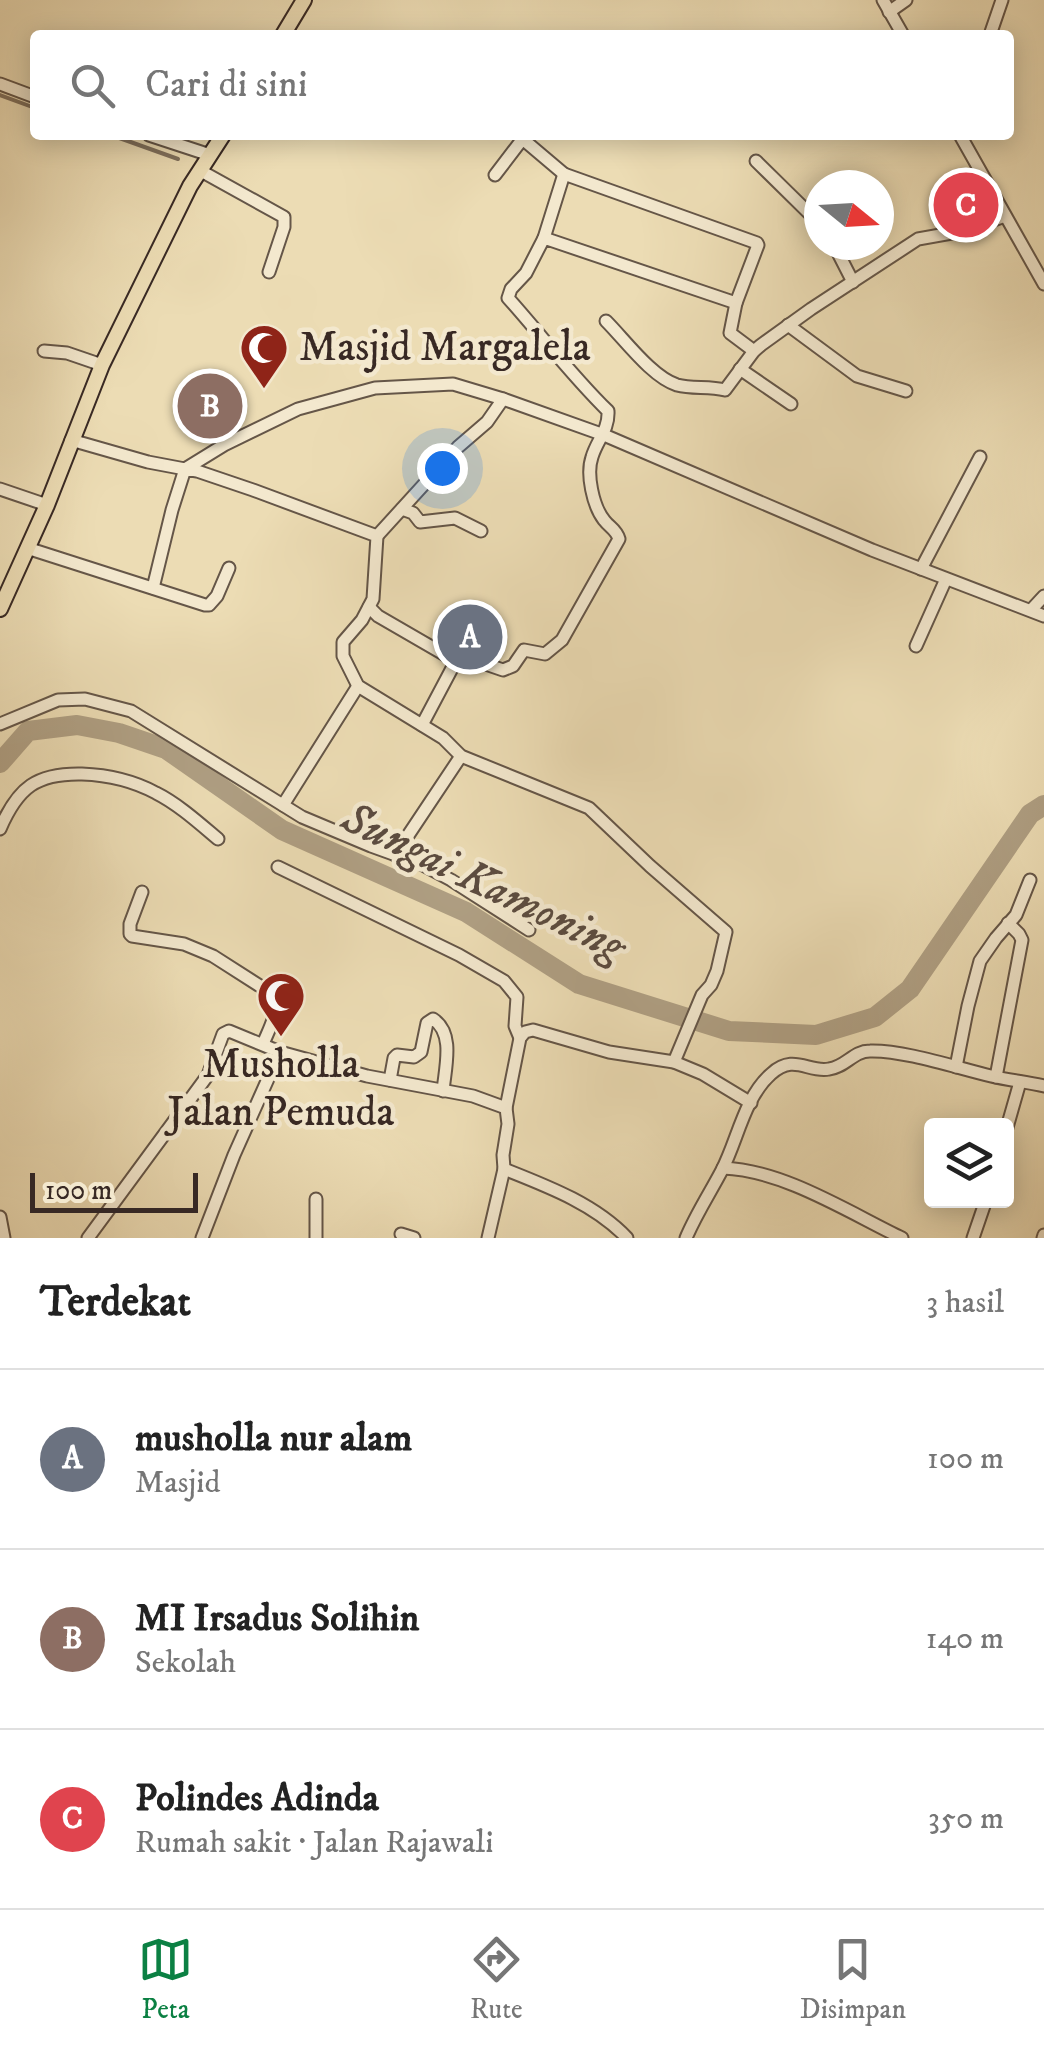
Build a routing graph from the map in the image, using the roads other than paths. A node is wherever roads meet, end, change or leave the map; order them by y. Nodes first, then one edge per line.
1 (304, 0) edge
2 (906, 0) edge
3 (1002, 0) edge
4 (886, 6) edge
5 (286, 30) edge
6 (900, 30) edge
7 (992, 30) edge
8 (0, 84) edge
9 (30, 95) edge
10 (165, 140) edge
11 (220, 140) edge
12 (963, 140) edge
13 (210, 154) junction
14 (756, 161) dead end
15 (200, 171) junction
16 (564, 174) junction
17 (496, 175) dead end
18 (804, 208) edge
19 (1005, 216) junction
20 (544, 238) junction
21 (1044, 256) edge
22 (841, 260) edge
23 (1030, 260) junction
24 (268, 272) dead end
25 (852, 282) junction
26 (1044, 284) edge
27 (736, 303) junction
28 (606, 321) dead end
29 (788, 325) junction
30 (754, 350) junction
31 (44, 351) dead end
32 (102, 366) junction
33 (740, 369) junction
34 (906, 391) dead end
35 (503, 399) junction
36 (790, 404) dead end
37 (604, 435) junction
38 (71, 440) junction
39 (980, 457) dead end
40 (185, 470) junction
41 (0, 490) edge
42 (47, 505) junction
43 (402, 509) junction
44 (482, 531) dead end
45 (377, 536) junction
46 (27, 548) junction
47 (229, 568) dead end
48 (921, 569) junction
49 (946, 579) junction
50 (153, 588) junction
51 (1044, 596) edge
52 (0, 608) edge
53 (369, 608) junction
54 (1038, 613) edge
55 (916, 646) dead end
56 (454, 660) junction
57 (358, 686) junction
58 (0, 724) edge
59 (422, 726) junction
60 (461, 756) junction
61 (283, 805) junction
62 (0, 828) edge
63 (218, 839) dead end
64 (395, 855) junction
65 (278, 867) dead end
66 (1030, 880) dead end
67 (142, 892) dead end
68 (1008, 923) junction
69 (528, 930) dead end
70 (520, 1038) junction
71 (262, 1044) junction
72 (280, 1052) junction
73 (674, 1062) junction
74 (956, 1067) junction
75 (996, 1078) junction
76 (390, 1080) junction
77 (1020, 1082) junction
78 (1044, 1086) edge
79 (443, 1091) junction
80 (751, 1103) junction
81 (506, 1108) junction
82 (1010, 1118) edge
83 (723, 1168) junction
84 (504, 1169) junction
85 (316, 1199) dead end
86 (983, 1208) edge
87 (0, 1217) edge
88 (4, 1238) edge
89 (88, 1238) edge
90 (202, 1238) edge
91 (316, 1238) edge
92 (488, 1238) edge
93 (627, 1238) edge
94 (686, 1238) edge
95 (902, 1238) edge
96 (973, 1238) edge

1 - 5 main road
2 - 4 street
3 - 7 street
4 - 6 street
8 - 9 street
10 - 13 street
11 - 13 main road
12 - 19 street
13 - 15 main road
14 - 18 street
15 - 24 street
15 - 32 main road
16 - 17 street
16 - 20 street
16 - 27 street
19 - 23 street
19 - 25 street
20 - 27 street
20 - 37 street
21 - 23 street
22 - 25 street
23 - 26 street
25 - 29 street
27 - 30 street
28 - 33 street
29 - 30 street
29 - 34 street
30 - 33 street
31 - 32 street
32 - 38 main road
33 - 36 street
35 - 37 street
35 - 40 street
35 - 43 street
37 - 48 street
37 - 56 street
38 - 40 street
38 - 42 main road
39 - 48 street
40 - 45 street
40 - 50 street
41 - 42 street
42 - 46 main road
43 - 44 street
43 - 45 street
45 - 53 street
46 - 50 street
46 - 52 main road
47 - 50 street
48 - 49 street
49 - 54 street
49 - 55 street
51 - 54 street
53 - 56 street
53 - 57 street
56 - 59 street
57 - 59 street
57 - 61 street
58 - 61 street
59 - 60 street
60 - 64 street
60 - 73 street
61 - 64 street
62 - 63 street
64 - 69 street
65 - 70 street
66 - 68 street
67 - 71 street
68 - 74 street
68 - 75 street
70 - 73 street
70 - 81 street
71 - 72 street
71 - 89 street
72 - 76 street
72 - 90 street
73 - 80 street
74 - 75 street
74 - 80 street
75 - 77 street
76 - 79 street
76 - 79 street
77 - 78 street
77 - 82 street
79 - 81 street
80 - 83 street
81 - 84 street
83 - 94 street
83 - 95 street
84 - 92 street
84 - 93 street
85 - 91 street
86 - 96 street
87 - 88 street

